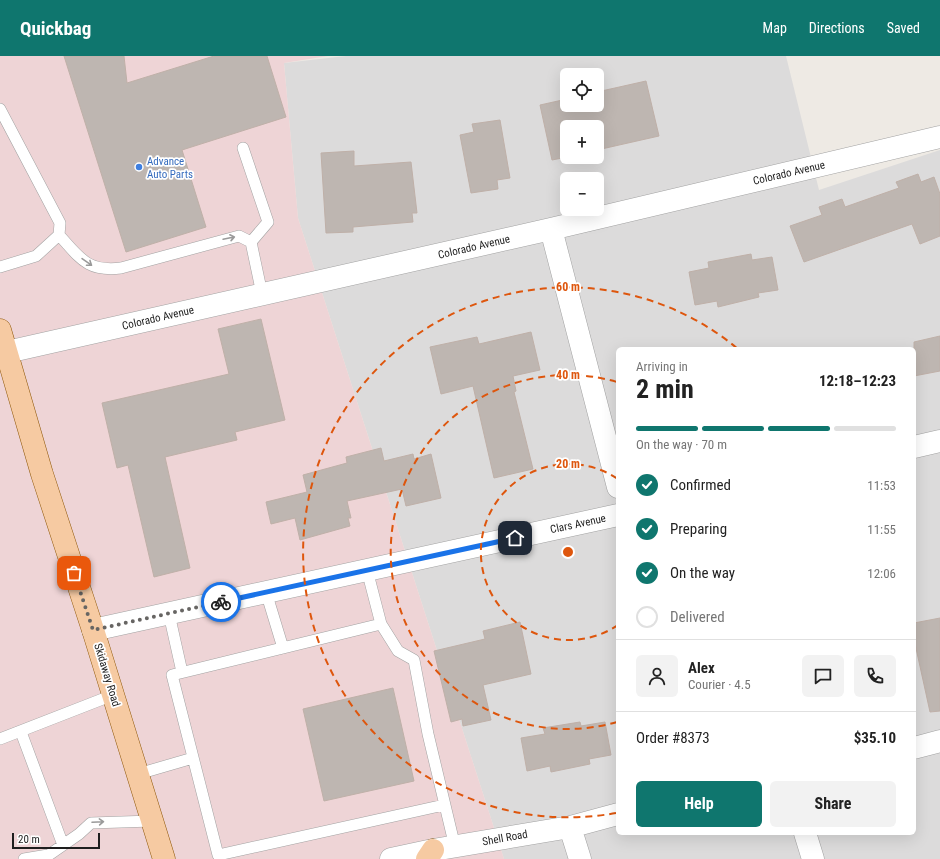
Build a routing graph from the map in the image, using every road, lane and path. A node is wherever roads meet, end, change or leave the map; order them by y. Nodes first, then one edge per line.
1 (0, 109) edge
2 (940, 137) edge
3 (243, 148) dead end
4 (551, 229) junction
5 (59, 235) junction
6 (251, 242) junction
7 (0, 267) edge
8 (262, 294) junction
9 (0, 330) edge
10 (7, 352) junction
11 (940, 441) edge
12 (916, 447) edge
13 (616, 479) edge
14 (616, 515) edge
15 (367, 570) junction
16 (266, 592) junction
17 (169, 614) junction
18 (381, 624) junction
19 (93, 630) junction
20 (283, 648) junction
21 (182, 672) junction
22 (113, 696) junction
23 (20, 732) junction
24 (0, 740) edge
25 (940, 741) edge
26 (916, 747) edge
27 (194, 758) junction
28 (138, 774) junction
29 (444, 806) junction
30 (616, 815) edge
31 (152, 821) junction
32 (570, 827) junction
33 (806, 835) edge
34 (63, 845) junction
35 (455, 847) junction
36 (430, 855) edge
37 (46, 857) edge
38 (24, 859) edge
39 (164, 859) edge
40 (391, 859) edge
41 (580, 859) edge
42 (813, 859) edge

1 - 5 lane
2 - 4 street, Colorado Avenue
3 - 6 lane
4 - 8 street, Colorado Avenue
4 - 13 street
5 -> 6 lane
5 - 7 lane
6 - 8 lane
8 - 10 street, Colorado Avenue
9 - 10 main road, Skidaway Road
10 - 19 main road, Skidaway Road
11 - 12 street
14 - 15 street, Clars Avenue
15 - 16 street, Clars Avenue
15 - 18 lane
16 - 17 street, Clars Avenue
16 - 20 lane
17 - 19 street, Clars Avenue
17 - 21 lane
18 - 20 lane
18 - 29 lane
19 - 22 main road, Skidaway Road
20 - 21 lane
21 - 27 lane
22 - 23 lane
22 - 28 main road, Skidaway Road
23 - 24 lane
23 - 34 lane
25 - 26 street
27 - 28 lane
27 - 29 lane
28 - 31 main road, Skidaway Road
29 - 35 lane
30 - 32 street, Shell Road
34 -> 31 lane
31 - 39 main road, Skidaway Road
32 - 35 street, Shell Road
32 - 41 street
33 - 42 street
34 - 37 lane
35 - 36 street, Shell Road
36 - 40 street, Shell Road
37 - 38 lane

